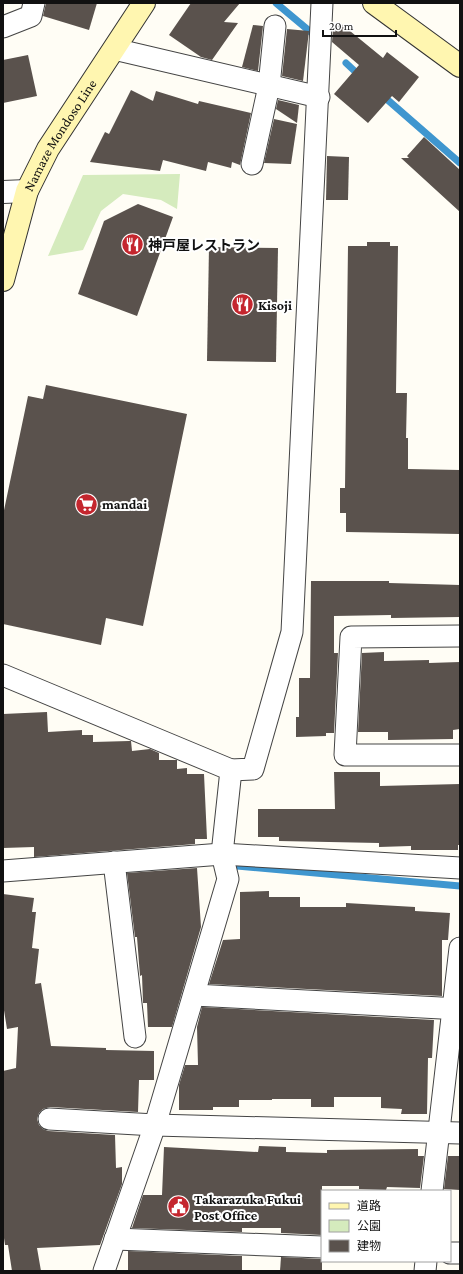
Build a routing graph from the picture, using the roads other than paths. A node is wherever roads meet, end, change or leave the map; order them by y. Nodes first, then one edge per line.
1 (34, 3) edge
2 (144, 3) edge
3 (322, 3) edge
4 (374, 3) edge
5 (275, 26) dead end
6 (3, 27) edge
7 (114, 49) junction
8 (460, 66) edge
9 (269, 86) junction
10 (318, 97) junction
11 (252, 164) dead end
12 (27, 191) junction
13 (3, 192) edge
14 (3, 280) edge
15 (460, 636) edge
16 (3, 675) edge
17 (460, 755) edge
18 (231, 770) junction
19 (222, 854) junction
20 (114, 862) junction
21 (460, 868) edge
22 (3, 871) edge
23 (460, 948) edge
24 (194, 994) junction
25 (456, 1009) edge
26 (135, 1037) dead end
27 (49, 1119) dead end
28 (155, 1125) junction
29 (438, 1132) junction
30 (460, 1132) edge
31 (432, 1190) edge
32 (115, 1239) junction
33 (321, 1248) edge
34 (104, 1271) edge

1 - 6 street
2 - 7 main road, Namaze Mondoso Line
3 - 10 street
4 - 8 main road
5 - 9 street
7 - 9 street
7 - 12 main road, Namaze Mondoso Line
9 - 10 street
9 - 11 street
10 - 18 street
12 - 13 street
12 - 14 main road, Namaze Mondoso Line
15 - 17 street
16 - 18 street
18 - 19 street
19 - 20 street
19 - 21 street
19 - 24 street
20 - 22 street
20 - 26 street
23 - 25 street
24 - 25 street
24 - 28 street
25 - 29 street
27 - 28 street
28 - 29 street
28 - 32 street
29 - 30 street
29 - 31 street
32 - 33 street
32 - 34 street

